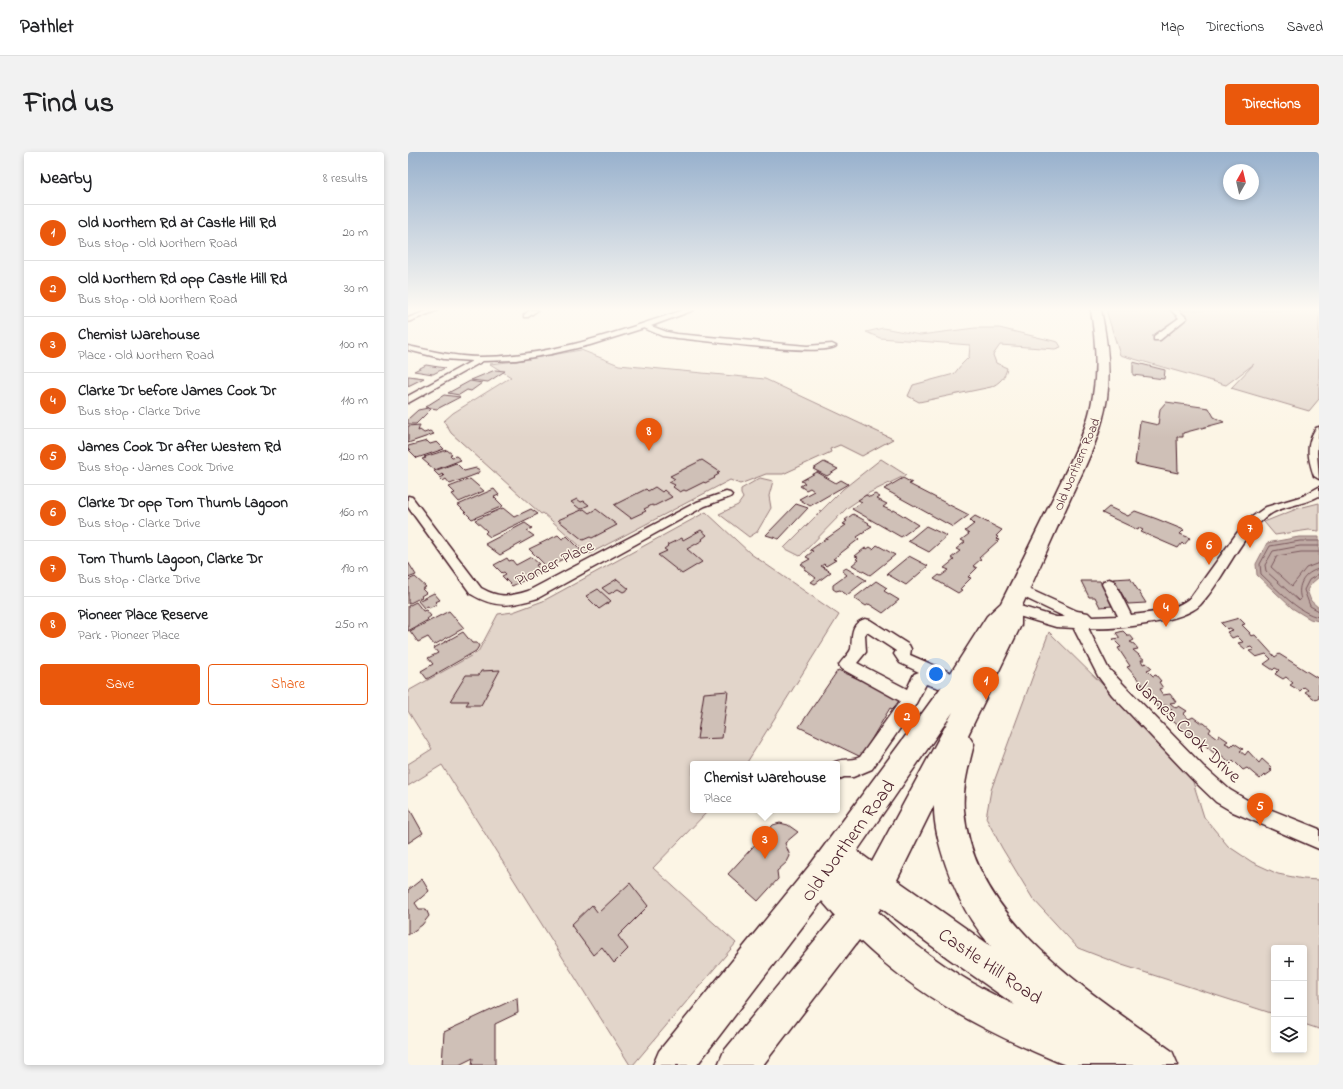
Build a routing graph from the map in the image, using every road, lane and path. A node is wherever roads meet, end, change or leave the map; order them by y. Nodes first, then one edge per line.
1 (423, 353) edge
2 (546, 353) edge
3 (1100, 353) edge
4 (482, 359) junction
5 (408, 400) edge
6 (1319, 430) edge
7 (1319, 476) edge
8 (1319, 490) edge
9 (726, 495) dead end
10 (408, 499) edge
11 (1109, 584) dead end
12 (1015, 599) junction
13 (1127, 620) junction
14 (1079, 623) junction
15 (959, 696) junction
16 (910, 698) junction
17 (840, 768) edge
18 (1319, 839) edge
19 (828, 866) junction
20 (867, 900) junction
21 (673, 1065) edge
22 (738, 1065) edge
23 (1125, 1065) edge
24 (1152, 1065) edge
25 (1158, 1065) edge

1 - 4 street
2 - 4 street
3 - 12 main road, Old Northern Road
4 - 5 street
6 - 7 street
8 - 13 street
9 - 10 street, Pioneer Place
11 - 13 street
12 - 14 street
12 - 14 street
12 - 15 main road, Old Northern Road
13 - 14 street
14 - 18 street, James Cook Drive
15 - 16 street
15 - 16 street
15 - 19 main road, Old Northern Road
15 - 20 main road, Old Northern Road
15 - 25 main road
16 - 17 street
19 - 20 main road, Castle Hill Road
19 - 21 main road, Old Northern Road
20 - 22 main road, Old Northern Road
20 - 23 main road, Castle Hill Road
20 - 24 main road, Castle Hill Road

